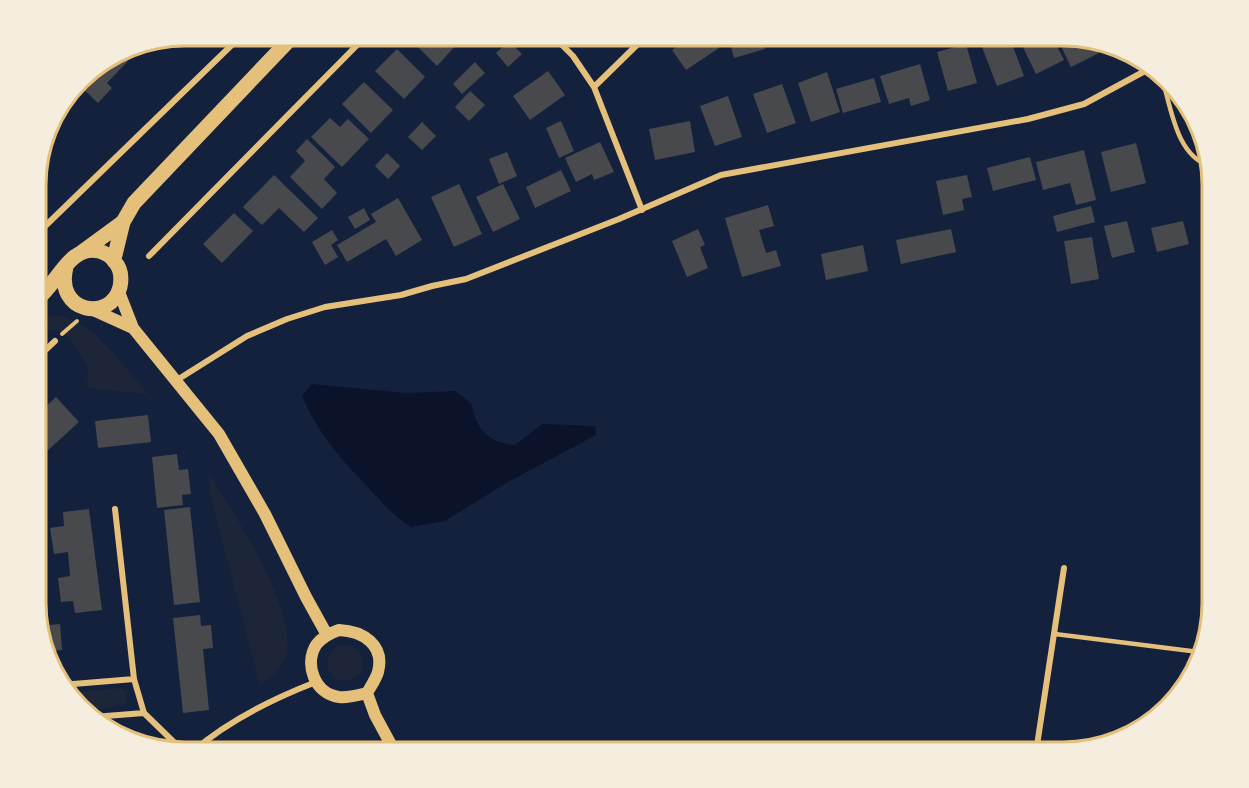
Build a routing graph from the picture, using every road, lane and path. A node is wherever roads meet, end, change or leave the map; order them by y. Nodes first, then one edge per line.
1 (231, 46) edge
2 (283, 46) edge
3 (356, 46) edge
4 (564, 46) edge
5 (636, 46) edge
6 (1143, 72) edge
7 (594, 87) junction
8 (1166, 92) edge
9 (1201, 163) edge
10 (642, 210) junction
11 (123, 222) junction
12 (46, 225) edge
13 (82, 252) junction
14 (149, 256) dead end
15 (114, 259) junction
16 (66, 267) junction
17 (65, 290) junction
18 (46, 291) edge
19 (119, 292) junction
20 (46, 295) edge
21 (91, 309) junction
22 (133, 328) junction
23 (55, 341) joint
24 (46, 350) edge
25 (177, 380) junction
26 (115, 509) dead end
27 (1064, 568) dead end
28 (327, 634) junction
29 (1055, 634) junction
30 (1193, 651) edge
31 (134, 679) junction
32 (316, 682) junction
33 (73, 684) edge
34 (368, 693) junction
35 (144, 713) junction
36 (105, 716) edge
37 (172, 741) edge
38 (1038, 741) edge
39 (203, 742) edge
40 (389, 742) edge

1 - 12 street
2 - 11 main road
3 - 14 street
4 - 7 street
5 - 7 street
6 - 10 street
7 - 10 street
8 - 9 lane
10 - 25 street
11 - 13 main road
11 - 15 main road
13 - 15 main road
13 - 16 main road
15 - 19 main road
16 - 17 main road
16 - 18 main road
17 - 20 main road
17 - 21 main road
19 - 21 main road
19 - 22 main road
21 - 22 main road
21 - 23 path
22 - 25 main road
23 - 24 street
25 - 28 main road
26 - 31 street
27 - 29 street
28 - 32 main road
28 - 34 main road
29 - 30 lane
29 - 38 street
31 - 33 street
31 - 35 street
32 - 34 main road
32 - 39 street
34 - 40 main road
35 - 36 street
35 - 37 street

